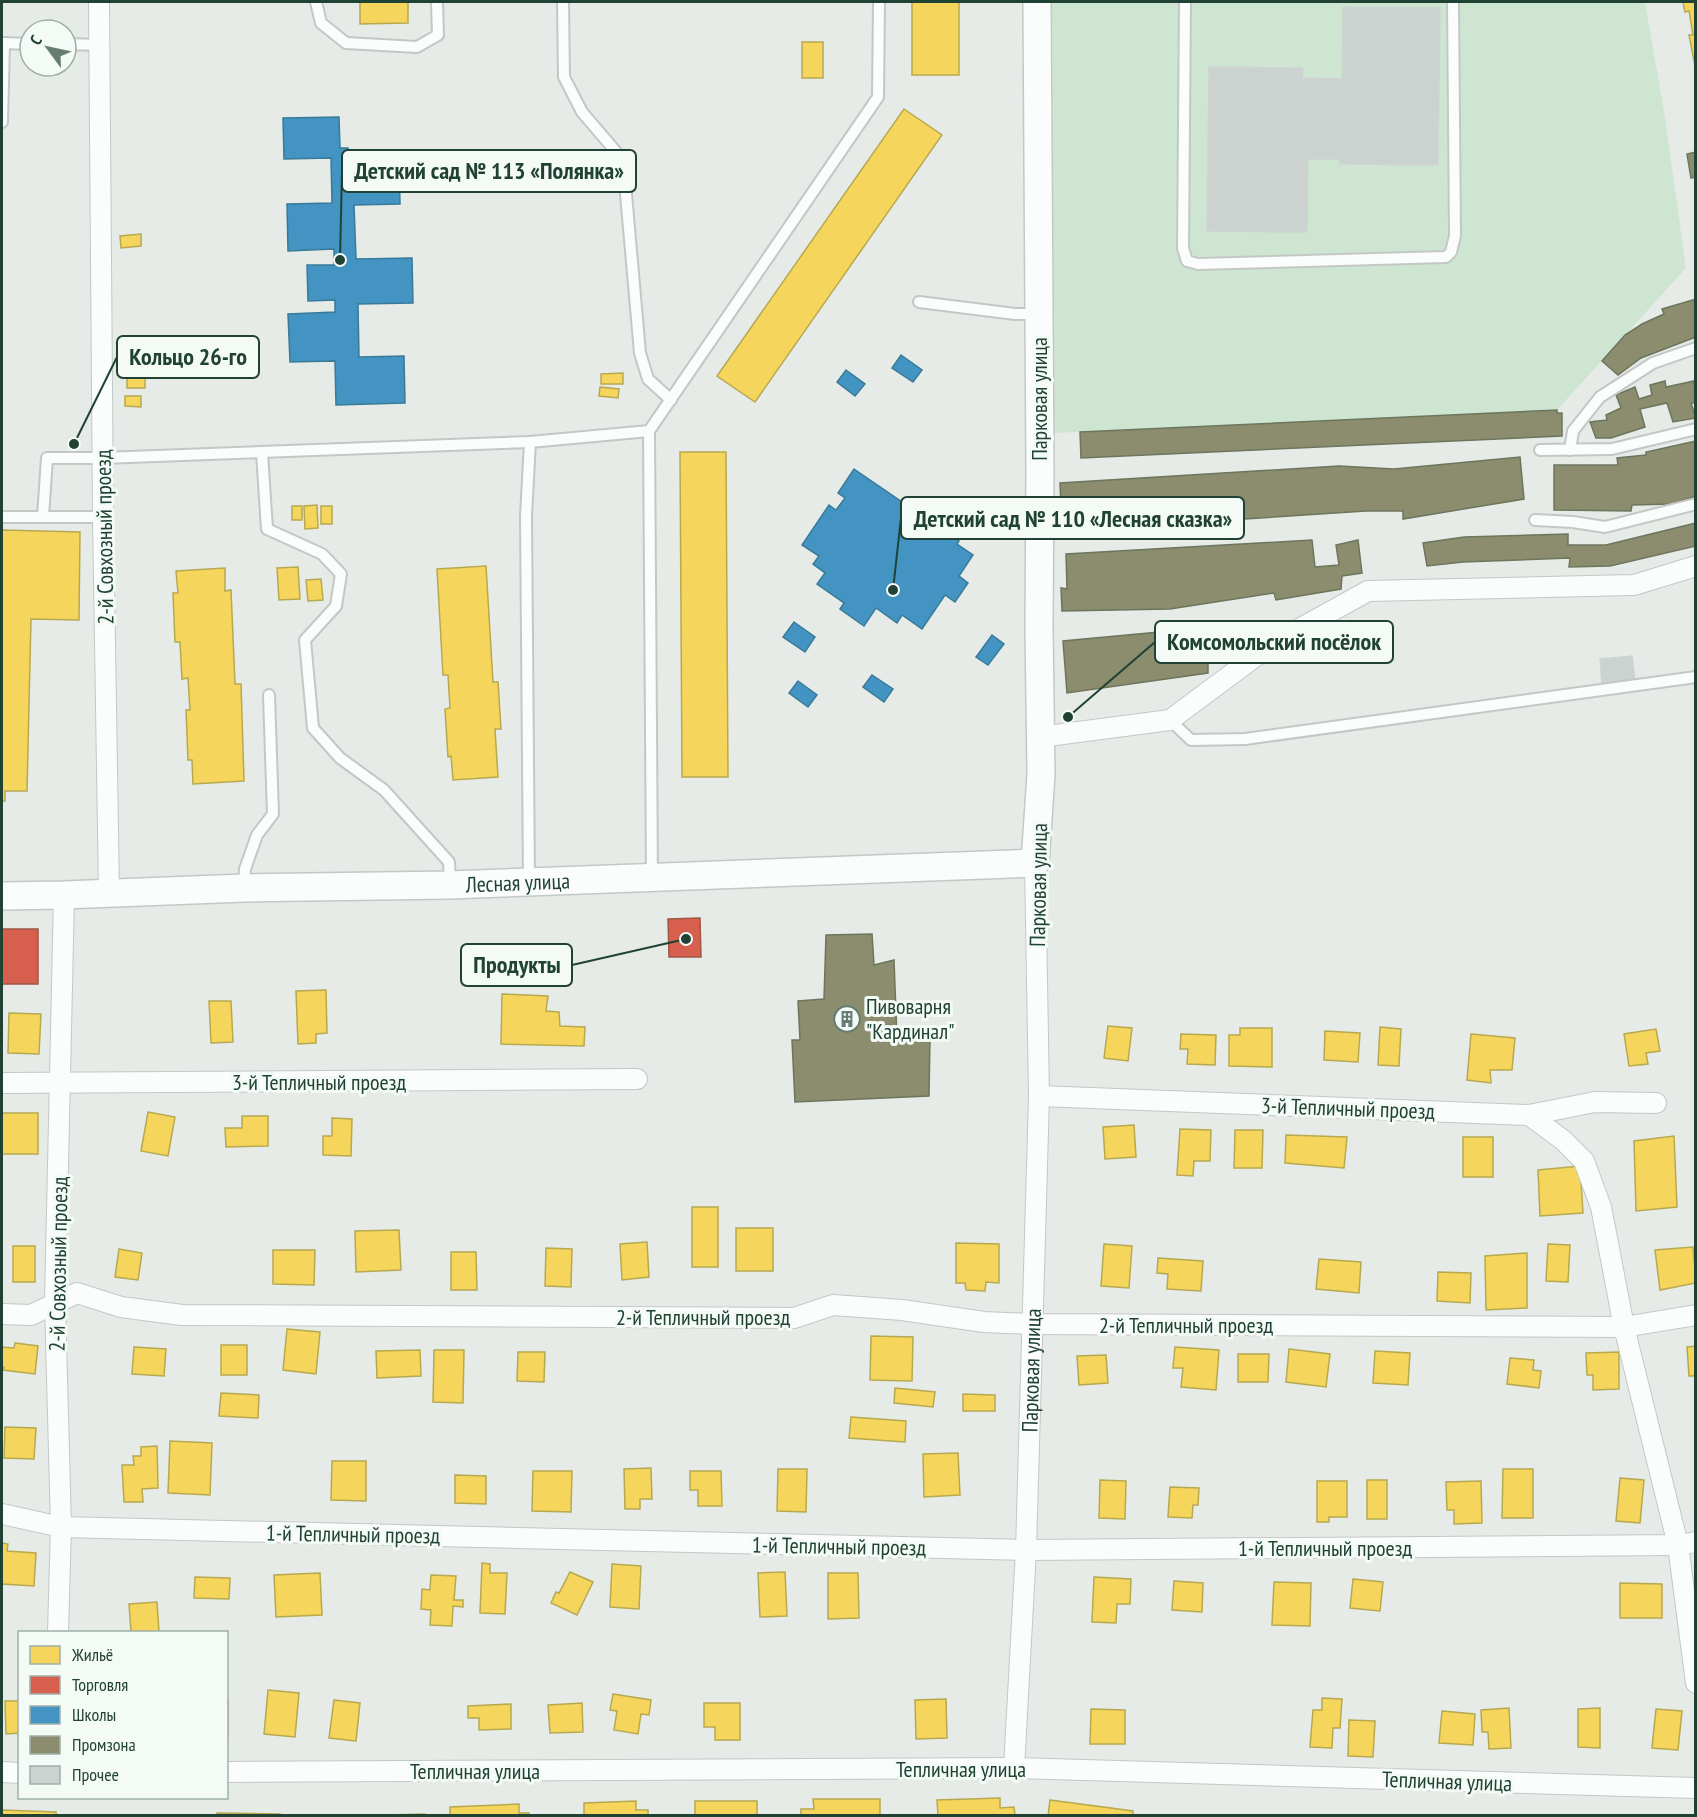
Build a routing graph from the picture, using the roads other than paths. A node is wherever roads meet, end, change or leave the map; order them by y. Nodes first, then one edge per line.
1 (99, 2) edge
2 (316, 2) edge
3 (437, 2) edge
4 (563, 2) edge
5 (879, 2) edge
6 (1038, 2) edge
7 (1185, 2) edge
8 (1453, 2) edge
9 (3, 43) edge
10 (18, 44) edge
11 (78, 44) edge
12 (99, 45) junction
13 (2, 122) edge
14 (919, 302) dead end
15 (1039, 314) junction
16 (1695, 348) edge
17 (671, 400) junction
18 (1695, 429) edge
19 (649, 431) junction
20 (530, 442) junction
21 (1540, 450) dead end
22 (1570, 450) junction
23 (262, 453) junction
24 (103, 458) junction
25 (1695, 504) edge
26 (2, 517) edge
27 (43, 517) junction
28 (103, 517) junction
29 (1535, 520) dead end
30 (1695, 566) edge
31 (1695, 677) edge
32 (269, 694) dead end
33 (1170, 720) junction
34 (1040, 737) junction
35 (1035, 863) junction
36 (652, 878) junction
37 (530, 882) junction
38 (450, 885) junction
39 (244, 888) junction
40 (109, 893) junction
41 (64, 895) junction
42 (2, 896) edge
43 (637, 1079) dead end
44 (2, 1083) edge
45 (61, 1083) junction
46 (1039, 1096) junction
47 (1656, 1103) dead end
48 (1529, 1115) junction
49 (55, 1302) junction
50 (2, 1314) edge
51 (1695, 1315) edge
52 (1033, 1324) junction
53 (1624, 1327) junction
54 (2, 1514) edge
55 (61, 1527) junction
56 (1687, 1544) edge
57 (1026, 1550) junction
58 (58, 1631) edge
59 (1695, 1683) edge
60 (1014, 1768) junction
61 (2, 1772) edge
62 (18, 1773) edge
63 (228, 1773) edge
64 (1695, 1788) edge

1 - 12 street, 2-й Совхозный проезд
2 - 3 lane
4 - 17 lane
5 - 17 lane
6 - 15 street, Парковая улица
7 - 8 lane
9 - 10 lane
9 - 13 lane
11 - 12 lane
12 - 24 street, 2-й Совхозный проезд
14 - 15 lane
15 - 34 street, Парковая улица
16 - 22 lane
17 - 19 lane
18 - 22 lane
19 - 20 lane
19 - 36 lane
20 - 23 lane
20 - 37 lane
21 - 22 lane
23 - 24 lane
23 - 38 lane
24 - 27 lane
24 - 28 street, 2-й Совхозный проезд
25 - 29 lane
26 - 27 lane
27 - 28 lane
28 - 40 street, 2-й Совхозный проезд
30 - 33 street
31 - 33 lane
32 - 39 lane
33 - 34 street
34 - 35 street, Парковая улица
35 - 36 street, Лесная улица
35 - 46 street, Парковая улица
36 - 37 street, Лесная улица
37 - 38 street, Лесная улица
38 - 39 street, Лесная улица
39 - 40 street, Лесная улица
40 - 41 street, Лесная улица
41 - 42 street, Лесная улица
41 - 45 street, 2-й Совхозный проезд
43 - 45 street, 3-й Тепличный проезд
44 - 45 street, 3-й Тепличный проезд
45 - 49 street, 2-й Совхозный проезд
46 - 48 street, 3-й Тепличный проезд
46 - 52 street, Парковая улица
47 - 48 street, 3-й Тепличный проезд
48 - 53 street
49 - 50 street, 2-й Тепличный проезд
49 - 52 street, 2-й Тепличный проезд
49 - 55 street, 2-й Совхозный проезд
51 - 53 street, 2-й Тепличный проезд
52 - 53 street, 2-й Тепличный проезд
52 - 57 street, Парковая улица
53 - 56 street
54 - 55 street, 1-й Тепличный проезд
55 - 57 street, 1-й Тепличный проезд
55 - 58 street, 2-й Совхозный проезд
56 - 57 street, 1-й Тепличный проезд
56 - 59 street
57 - 60 street, Парковая улица
60 - 63 street, Тепличная улица
60 - 64 street, Тепличная улица
61 - 62 street

